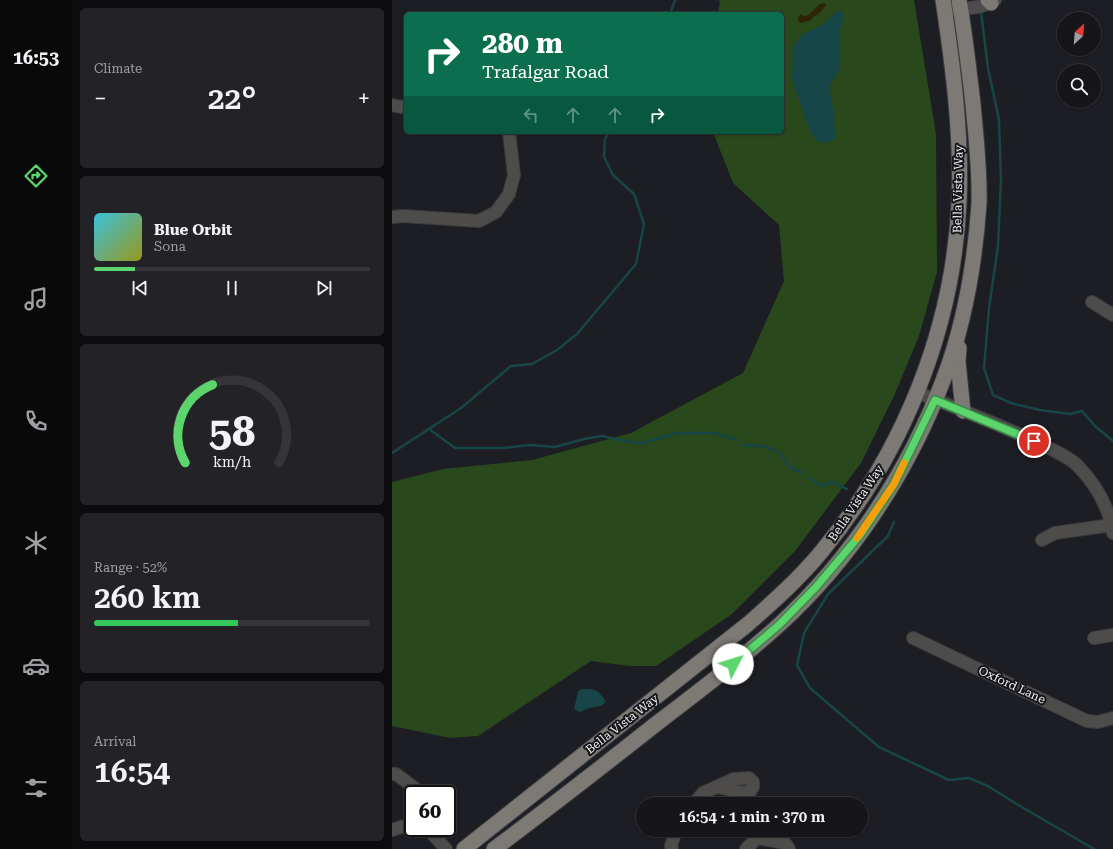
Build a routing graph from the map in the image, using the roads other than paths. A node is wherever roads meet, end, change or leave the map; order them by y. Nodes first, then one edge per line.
1 (991, 1) edge
2 (960, 4) edge
3 (944, 5) edge
4 (392, 105) edge
5 (404, 106) edge
6 (509, 134) edge
7 (392, 217) edge
8 (1092, 302) dead end
9 (1113, 315) edge
10 (962, 319) junction
11 (918, 393) junction
12 (935, 400) junction
13 (962, 411) junction
14 (1112, 529) edge
15 (1042, 540) dead end
16 (1113, 635) edge
17 (913, 638) dead end
18 (1094, 638) dead end
19 (1113, 718) edge
20 (392, 774) edge
21 (411, 785) edge
22 (718, 787) dead end
23 (700, 797) edge
24 (404, 826) edge
25 (392, 830) edge
26 (435, 837) edge
27 (674, 837) edge
28 (446, 849) edge
29 (464, 849) edge
30 (494, 849) edge
31 (672, 849) edge
32 (746, 849) edge
33 (789, 849) edge

1 - 2 street
2 - 3 street
2 - 10 main road, Bella Vista Way
3 - 11 main road, Bella Vista Way
4 - 5 street
6 - 7 street
8 - 9 street
10 - 12 main road, Bella Vista Way
10 - 13 main road
11 - 12 street
11 - 29 main road, Bella Vista Way
12 - 13 street
12 - 30 main road, Bella Vista Way
13 - 14 street
14 - 15 street
16 - 18 street
17 - 19 street, Oxford Lane
20 - 21 street
22 - 23 street
24 - 25 street
26 - 28 street
27 - 31 street
32 - 33 street

